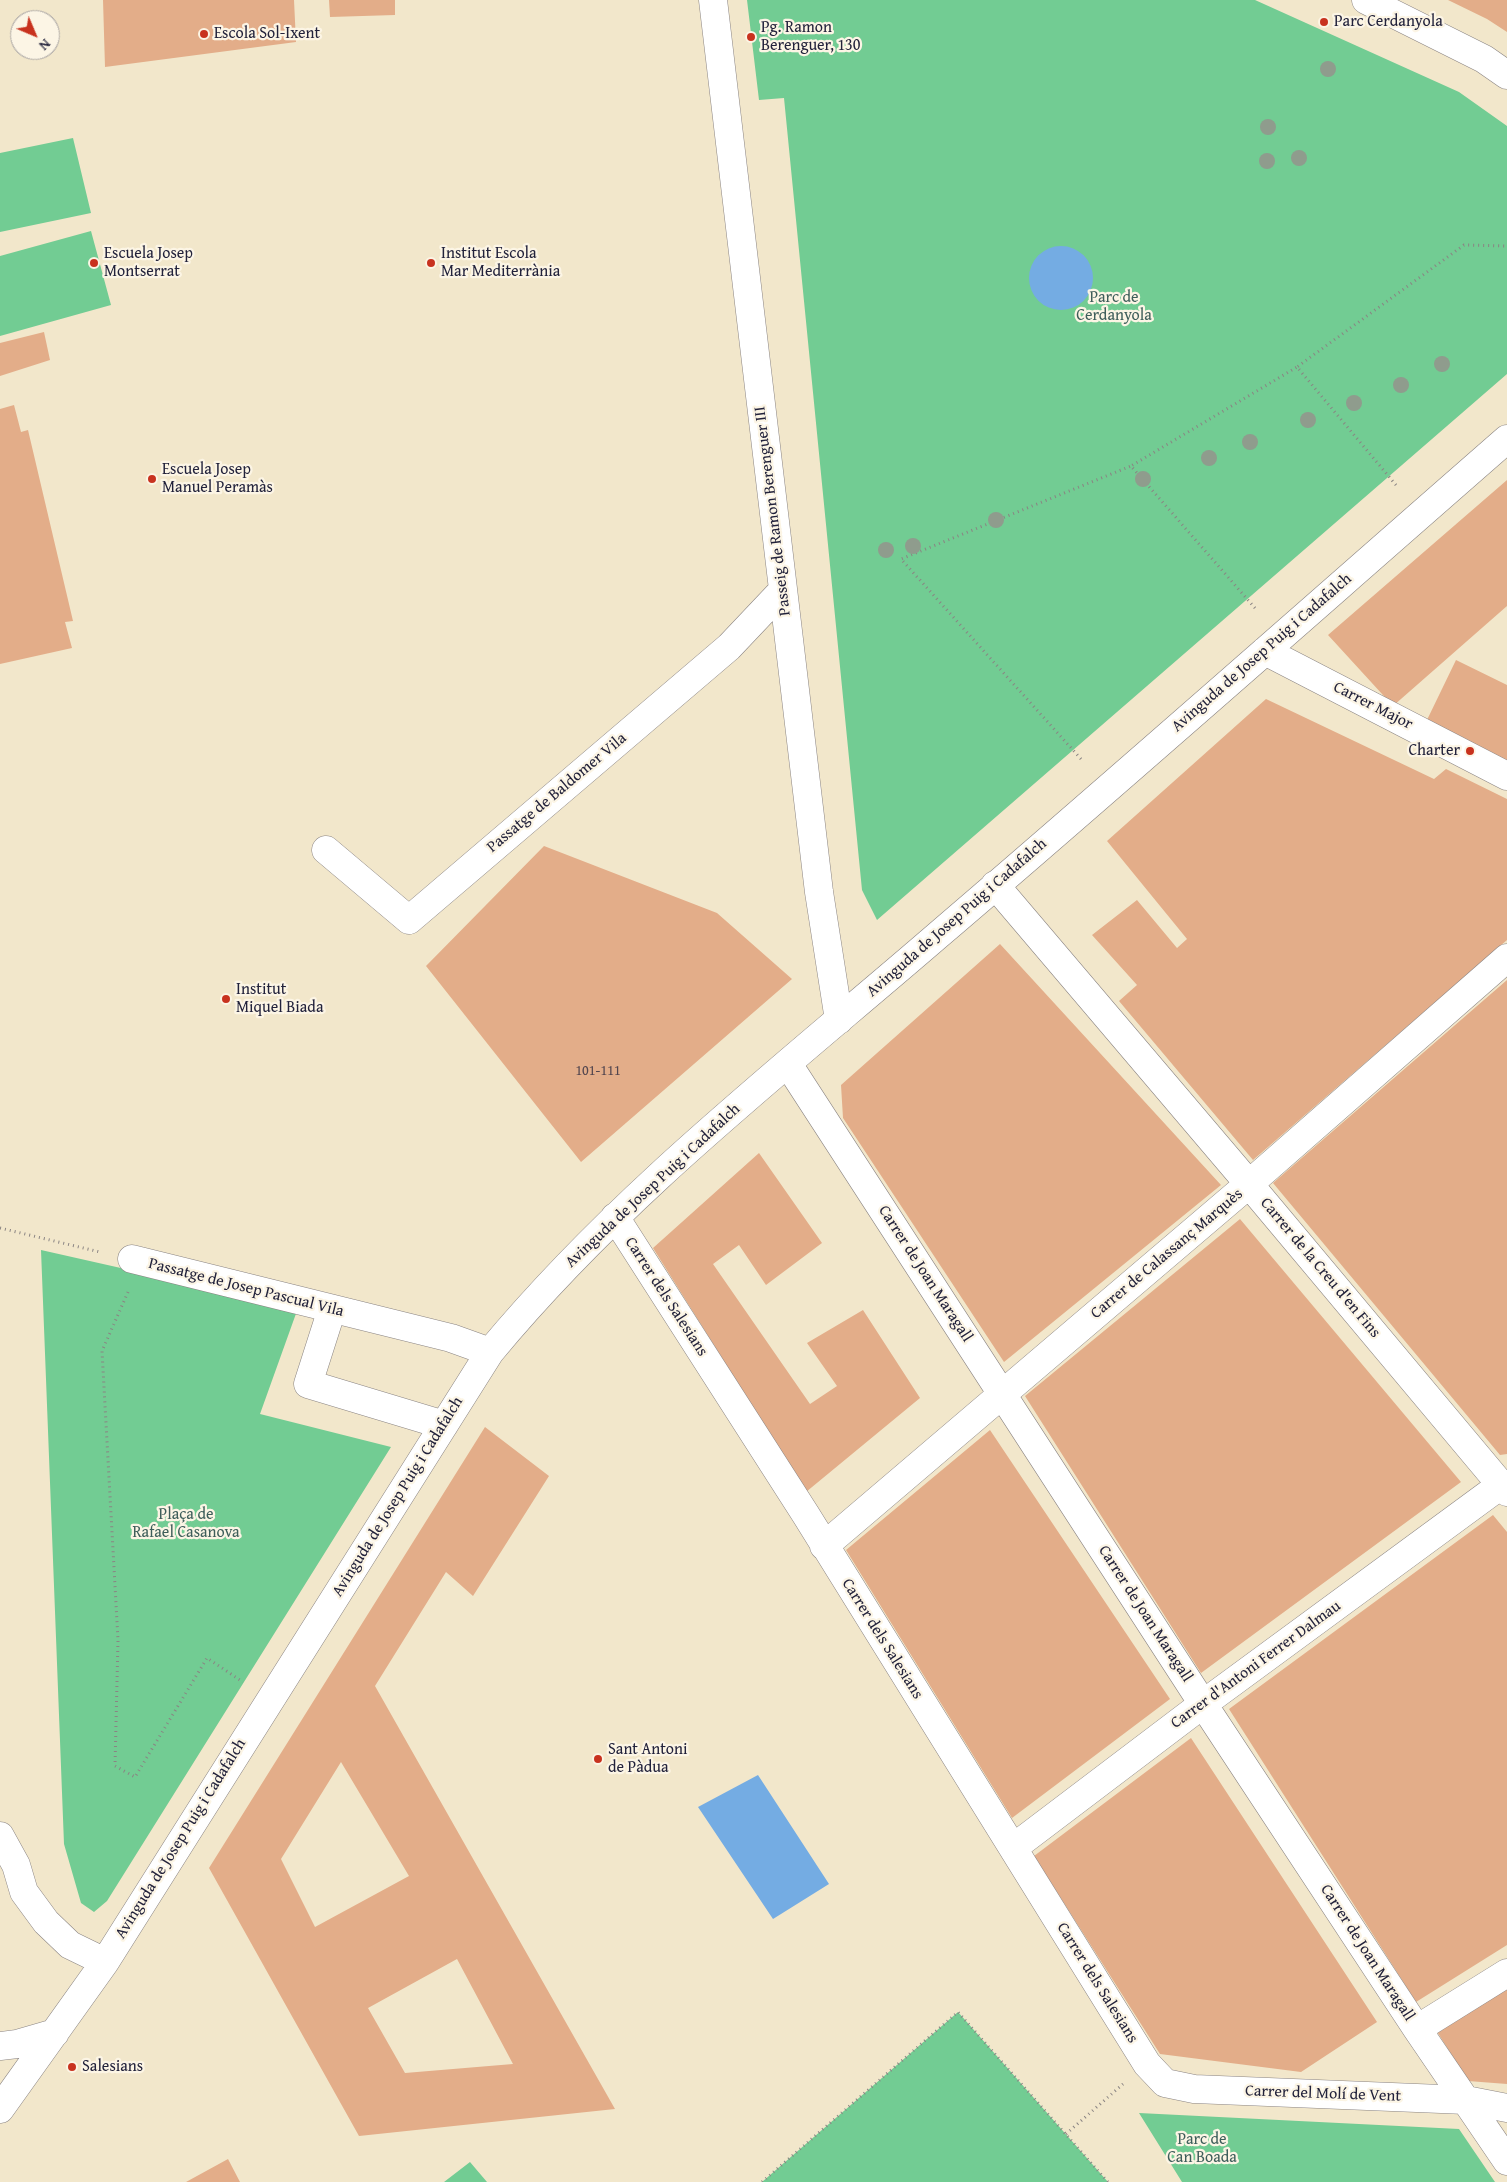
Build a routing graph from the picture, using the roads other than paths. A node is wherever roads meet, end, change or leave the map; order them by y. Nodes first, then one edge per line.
1 (713, 0) edge
2 (1366, 0) edge
3 (1507, 75) edge
4 (1507, 439) edge
5 (782, 591) junction
6 (1265, 650) junction
7 (1507, 776) edge
8 (326, 850) dead end
9 (995, 885) junction
10 (1507, 958) edge
11 (839, 1020) junction
12 (788, 1064) junction
13 (1250, 1184) junction
14 (615, 1217) junction
15 (137, 1261) road end
16 (332, 1309) junction
17 (490, 1352) junction
18 (1003, 1394) junction
19 (444, 1425) junction
20 (1505, 1487) edge
21 (824, 1546) junction
22 (1203, 1704) junction
23 (0, 1836) edge
24 (1014, 1848) junction
25 (104, 1962) junction
26 (1507, 1973) edge
27 (1417, 2029) junction
28 (55, 2033) junction
29 (0, 2046) edge
30 (1147, 2064) joint
31 (1466, 2100) junction
32 (1507, 2108) edge
33 (0, 2109) edge
34 (1507, 2161) edge

1 - 5 street, Passeig de Ramon Berenguer III
2 - 3 street
4 - 6 street, Avinguda de Josep Puig i Cadafalch
5 - 8 street, Passatge de Baldomer Vila
5 - 11 street, Passeig de Ramon Berenguer III
6 - 7 street, Carrer Major
6 - 9 street, Avinguda de Josep Puig i Cadafalch
9 - 11 street, Avinguda de Josep Puig i Cadafalch
9 - 13 street, Carrer de la Creu d'en Fins
10 - 13 street, Carrer de Calassanç Marquès
11 - 12 street, Avinguda de Josep Puig i Cadafalch
12 - 14 street, Avinguda de Josep Puig i Cadafalch
12 - 18 street, Carrer de Joan Maragall
13 - 18 street, Carrer de Calassanç Marquès
13 - 20 street, Carrer de la Creu d'en Fins
14 - 17 street, Avinguda de Josep Puig i Cadafalch
14 - 21 street, Carrer dels Salesians
15 - 16 street, Passatge de Josep Pascual Vila
16 - 17 street, Passatge de Josep Pascual Vila
16 - 19 street
17 - 19 street, Avinguda de Josep Puig i Cadafalch
18 - 21 street, Carrer de Calassanç Marquès
18 - 22 street, Carrer de Joan Maragall
19 - 25 street, Avinguda de Josep Puig i Cadafalch
20 - 22 street, Carrer d'Antoni Ferrer Dalmau
21 - 24 street, Carrer dels Salesians
22 - 24 street, Carrer d'Antoni Ferrer Dalmau
22 - 27 street, Carrer de Joan Maragall
23 - 25 street
24 - 30 street, Carrer dels Salesians
25 - 28 street, Avinguda de Josep Puig i Cadafalch
26 - 27 street
27 - 31 street, Carrer de Joan Maragall
28 - 29 street
28 - 33 street, Avinguda de Josep Puig i Cadafalch
30 - 31 street, Carrer del Molí de Vent
31 - 32 street, Carrer del Molí de Vent
31 - 34 street, Carrer de Joan Maragall

